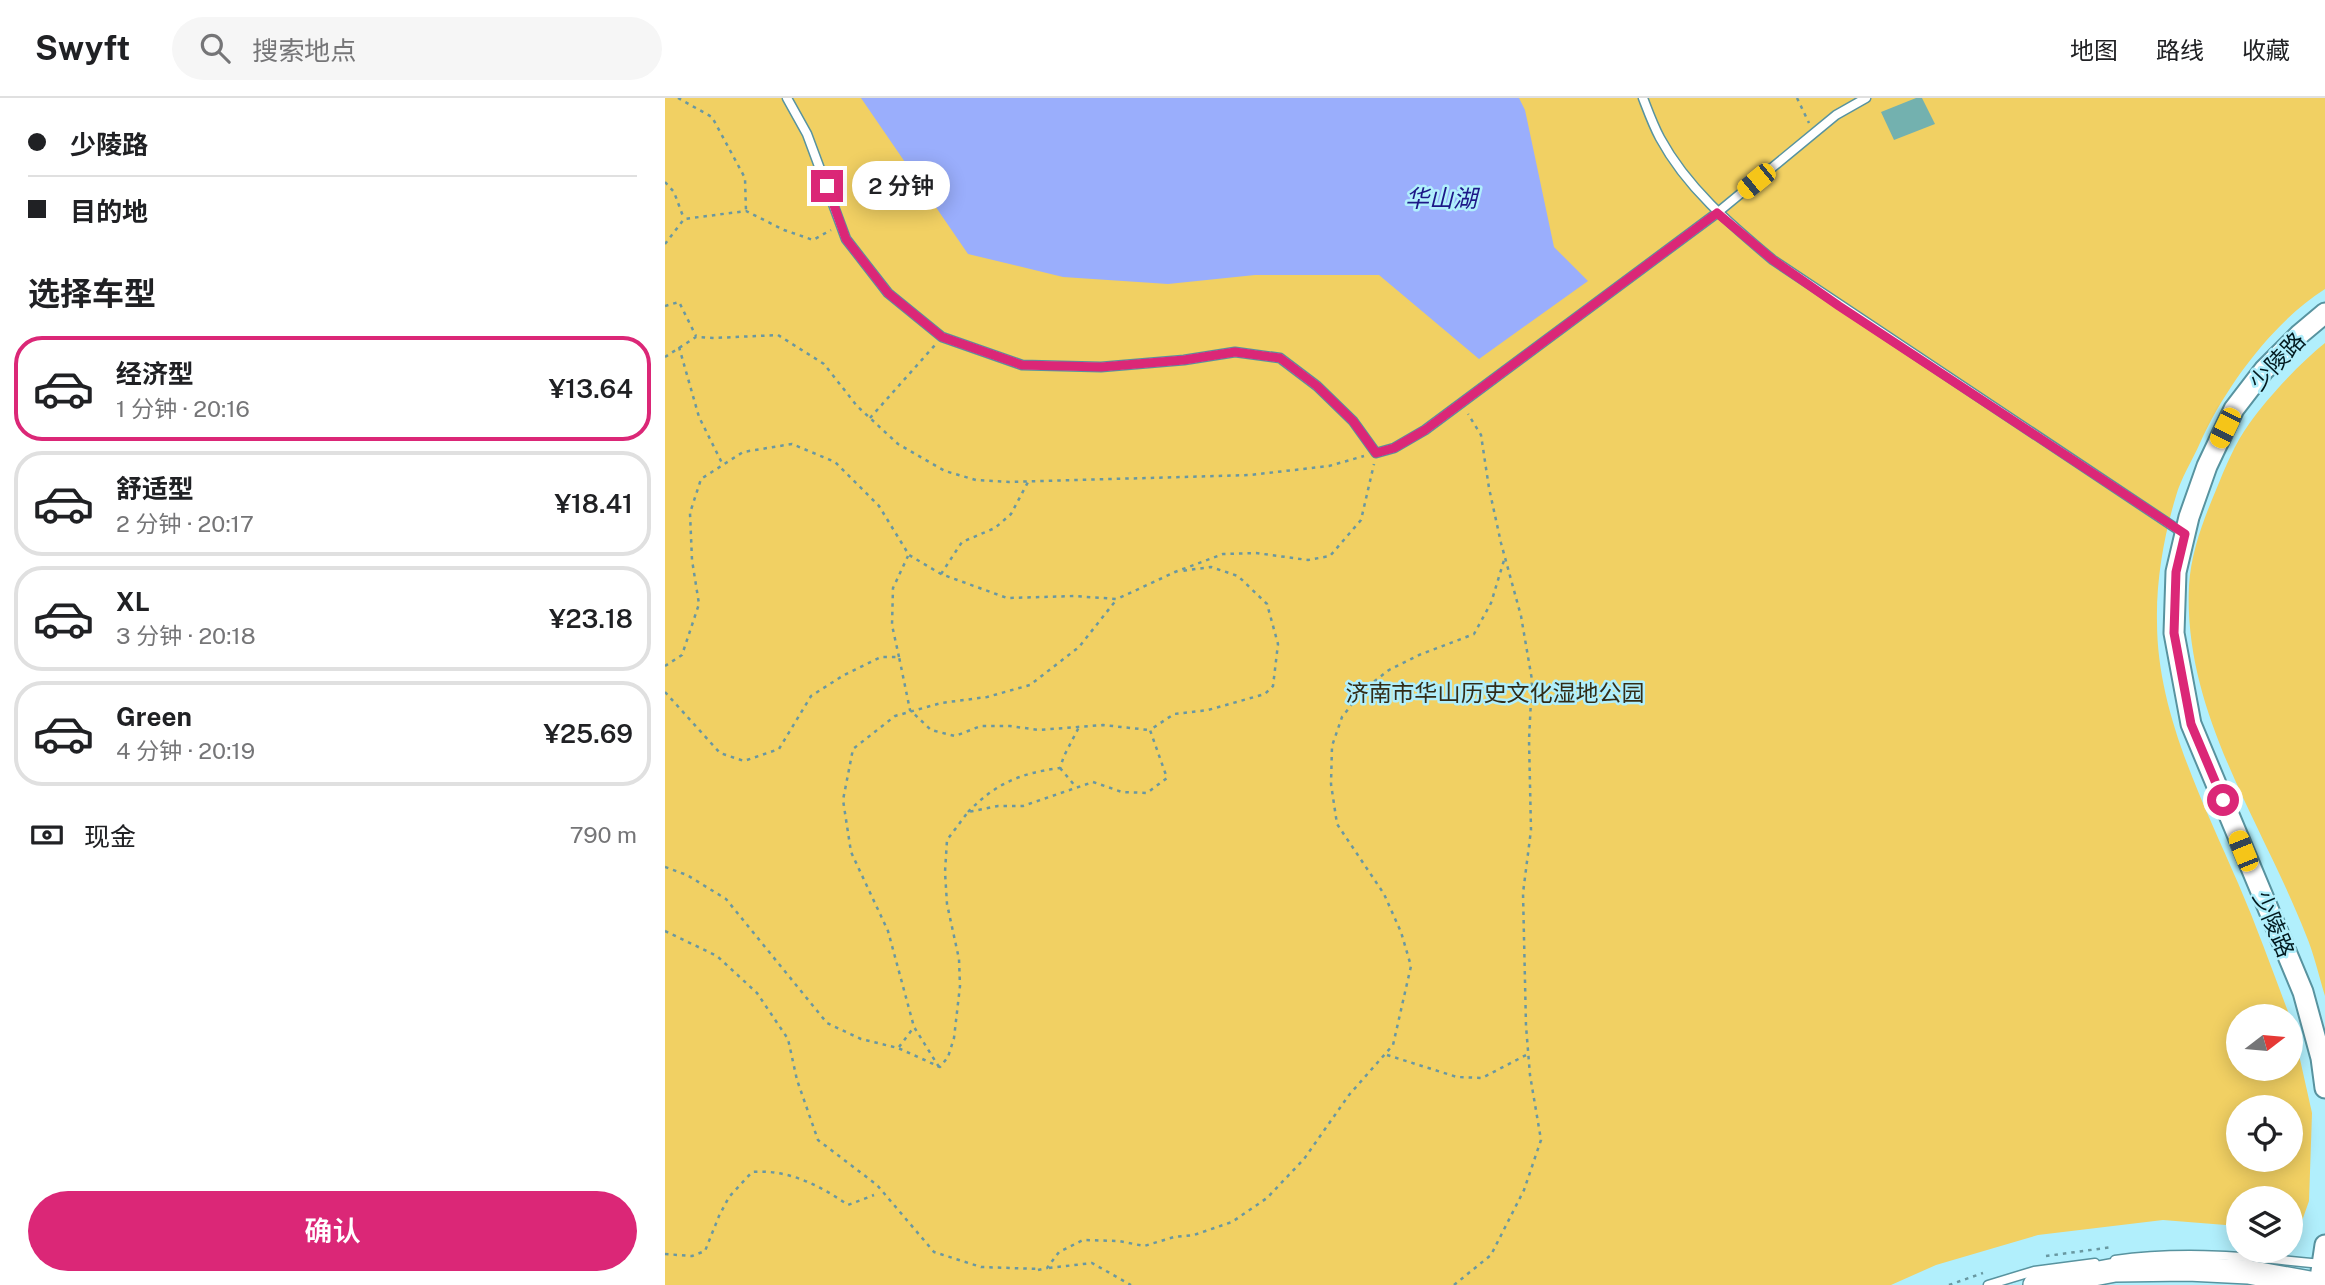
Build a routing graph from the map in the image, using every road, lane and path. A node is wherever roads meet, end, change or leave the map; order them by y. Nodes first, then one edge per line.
1 (678, 98) edge
2 (787, 98) edge
3 (1643, 98) edge
4 (1797, 98) edge
5 (1866, 98) edge
6 (1814, 133) junction
7 (665, 182) edge
8 (746, 211) junction
9 (1717, 213) junction
10 (684, 219) junction
11 (834, 229) dead end
12 (665, 244) edge
13 (665, 306) edge
14 (2325, 313) edge
15 (696, 337) junction
16 (942, 337) junction
17 (679, 348) junction
18 (665, 349) edge
19 (666, 356) edge
20 (1461, 403) junction
21 (870, 418) junction
22 (1376, 453) junction
23 (723, 465) junction
24 (1028, 482) junction
25 (2185, 534) junction
26 (909, 555) junction
27 (1505, 557) junction
28 (1175, 572) junction
29 (941, 574) junction
30 (1117, 599) junction
31 (899, 657) junction
32 (665, 666) edge
33 (665, 692) edge
34 (910, 710) junction
35 (1079, 727) junction
36 (1150, 730) junction
37 (1060, 768) junction
38 (1076, 788) junction
39 (968, 812) junction
40 (665, 867) edge
41 (665, 931) edge
42 (914, 1027) junction
43 (898, 1048) junction
44 (1528, 1054) junction
45 (1387, 1055) junction
46 (940, 1067) junction
47 (2325, 1088) edge
48 (874, 1195) dead end
49 (2325, 1244) edge
50 (665, 1254) edge
51 (1047, 1269) junction
52 (2321, 1277) edge
53 (1131, 1285) edge
54 (1454, 1285) edge
55 (1988, 1285) edge
56 (2035, 1285) edge

1 - 8 path
2 - 16 lane
3 - 9 lane
4 - 6 path
5 - 6 lane
6 - 9 lane
7 - 10 path
8 - 10 path
8 - 11 path
9 - 20 lane
9 - 25 lane
10 - 12 path
13 - 15 path
14 - 25 street, 少陵路
15 - 17 path
15 - 21 path
16 - 21 path
16 - 22 lane
17 - 19 path
17 - 23 path
18 - 19 path
20 - 22 lane
20 - 27 path
21 - 24 path
22 - 24 path
22 - 28 path
23 - 26 path
23 - 32 path
24 - 29 path
25 - 47 street, 少陵路
26 - 29 path
26 - 31 path
27 - 44 path
27 - 45 path
28 - 30 path
28 - 36 path
29 - 30 path
30 - 34 path
31 - 33 path
31 - 34 path
34 - 35 path
34 - 42 path
35 - 36 path
35 - 37 path
36 - 38 path
37 - 38 path
37 - 39 path
38 - 39 path
39 - 46 path
40 - 43 path
41 - 51 path
42 - 43 path
42 - 46 path
43 - 46 path
44 - 45 path
44 - 54 path
45 - 51 path
48 - 50 path
49 - 52 street
51 - 53 path
52 - 55 lane
52 - 56 main road

